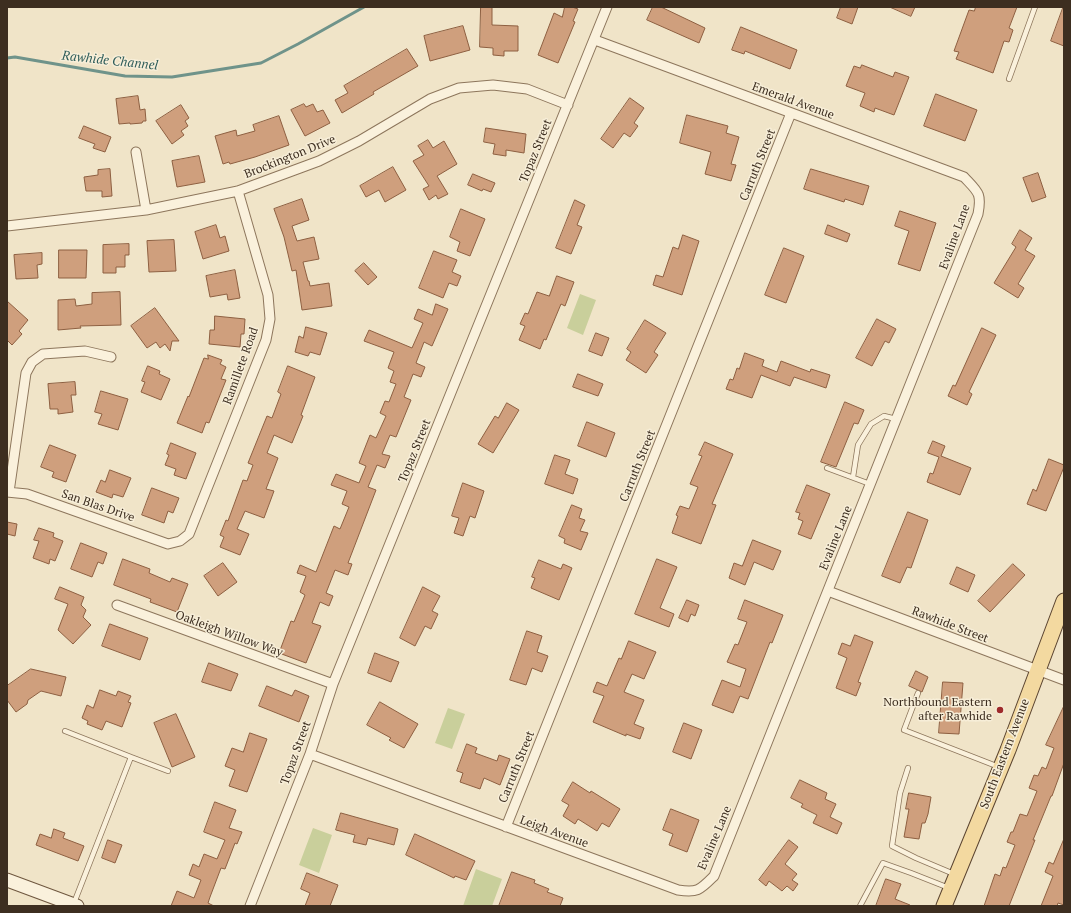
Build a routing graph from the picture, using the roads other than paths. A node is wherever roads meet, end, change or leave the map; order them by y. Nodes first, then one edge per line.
1 (607, 7) edge
2 (1035, 7) edge
3 (595, 40) junction
4 (1009, 79) dead end
5 (568, 106) junction
6 (791, 113) junction
7 (136, 152) dead end
8 (238, 191) junction
9 (978, 191) joint
10 (146, 210) junction
11 (7, 222) edge
12 (7, 226) edge
13 (112, 357) dead end
14 (896, 419) junction
15 (827, 468) dead end
16 (853, 477) junction
17 (870, 484) junction
18 (8, 492) edge
19 (180, 541) joint
20 (828, 591) junction
21 (1064, 601) edge
22 (117, 605) dead end
23 (1037, 671) junction
24 (1064, 680) edge
25 (333, 684) junction
26 (918, 693) dead end
27 (65, 731) dead end
28 (310, 754) junction
29 (130, 757) junction
30 (908, 768) dead end
31 (1000, 768) junction
32 (168, 771) dead end
33 (506, 827) junction
34 (7, 880) edge
35 (954, 882) junction
36 (700, 889) joint
37 (75, 905) edge
38 (250, 906) edge
39 (860, 906) edge
40 (944, 906) edge

1 - 3 street, Topaz Street
2 - 4 lane
3 - 5 street, Topaz Street
3 - 6 street, Emerald Avenue
5 - 8 street, Brockington Drive
5 - 25 street, Topaz Street
6 - 9 street, Emerald Avenue
6 - 33 street, Carruth Street
7 - 10 street
8 - 10 street, Brockington Drive
8 - 19 street, Ramillete Road
9 - 14 street, Evaline Lane
10 - 12 street, Brockington Drive
11 - 12 street
13 - 18 street
14 - 16 lane
14 - 17 street, Evaline Lane
15 - 16 lane
16 - 17 lane
17 - 20 street, Evaline Lane
18 - 19 street, San Blas Drive
20 - 23 street, Rawhide Street
20 - 36 street, Evaline Lane
21 - 23 main road, South Eastern Avenue
22 - 25 street, Oakleigh Willow Way
23 - 24 street, Rawhide Street
23 - 31 main road, South Eastern Avenue
25 - 28 street, Topaz Street
26 - 31 lane
27 - 29 lane
28 - 33 street, Leigh Avenue
28 - 38 street, Topaz Street
29 - 32 lane
29 - 37 lane
30 - 35 lane
31 - 35 main road, South Eastern Avenue
33 - 36 street, Leigh Avenue
34 - 37 main road
35 - 39 lane
35 - 40 main road, South Eastern Avenue

